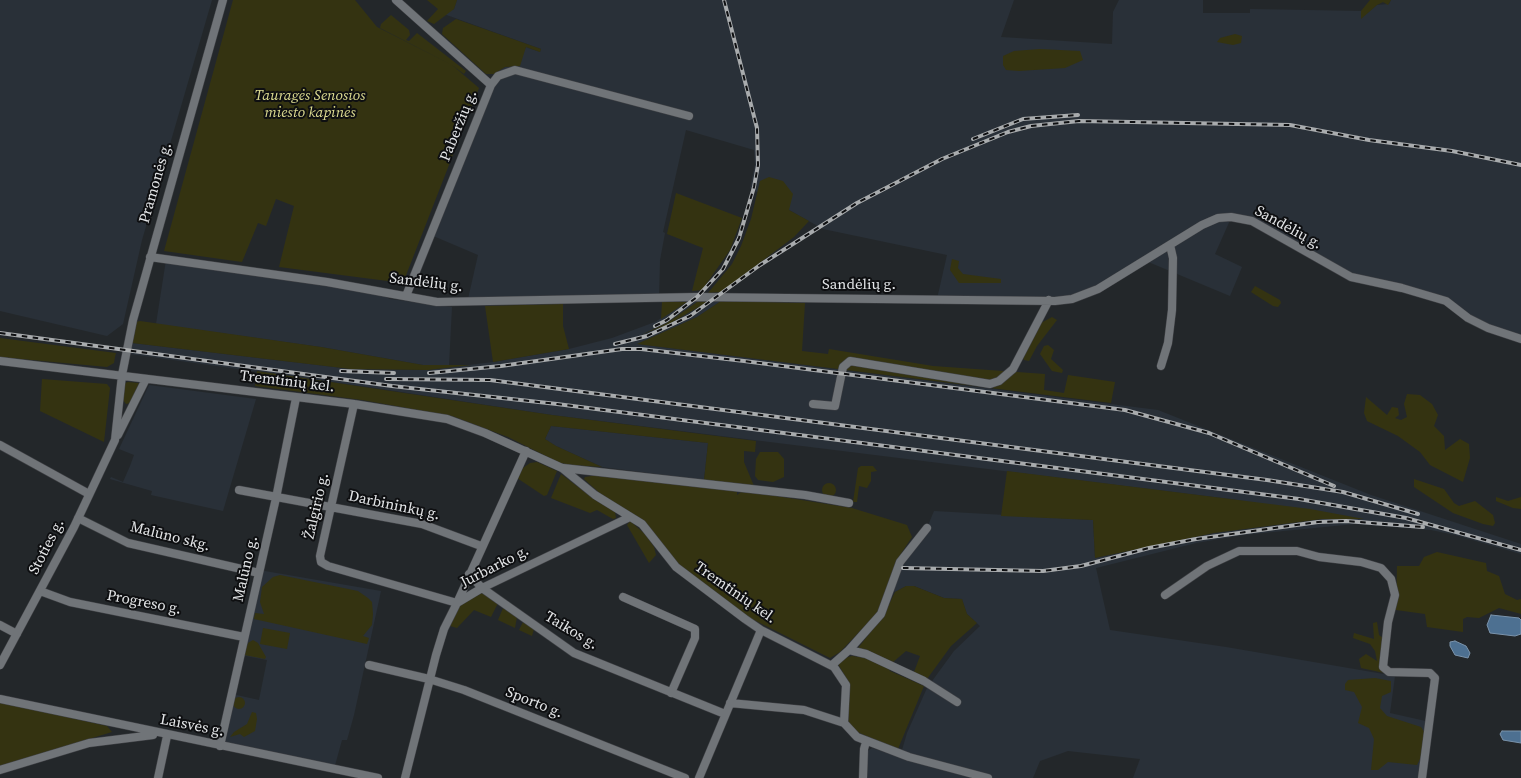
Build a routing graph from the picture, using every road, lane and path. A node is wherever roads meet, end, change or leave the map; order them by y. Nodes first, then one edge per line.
1 (223, 0) edge
2 (396, 0) edge
3 (491, 85) junction
4 (689, 116) dead end
5 (1170, 245) junction
6 (150, 257) junction
7 (406, 296) junction
8 (1050, 300) junction
9 (1521, 339) edge
10 (0, 361) edge
11 (1161, 366) dead end
12 (122, 376) junction
13 (146, 379) junction
14 (296, 398) junction
15 (119, 402) junction
16 (354, 404) junction
17 (813, 404) dead end
18 (133, 406) junction
19 (115, 440) junction
20 (0, 445) edge
21 (526, 451) junction
22 (562, 468) junction
23 (586, 471) junction
24 (582, 484) junction
25 (240, 490) dead end
26 (89, 494) junction
27 (276, 498) junction
28 (849, 503) dead end
29 (331, 507) junction
30 (630, 517) junction
31 (78, 518) junction
32 (927, 528) dead end
33 (481, 546) junction
34 (259, 573) junction
35 (469, 574) junction
36 (482, 588) junction
37 (40, 591) junction
38 (1165, 595) dead end
39 (623, 597) dead end
40 (457, 602) junction
41 (0, 625) edge
42 (761, 630) junction
43 (17, 634) junction
44 (244, 636) junction
45 (849, 650) junction
46 (0, 665) edge
47 (369, 665) dead end
48 (832, 665) junction
49 (429, 679) junction
50 (671, 693) junction
51 (0, 699) edge
52 (957, 702) dead end
53 (730, 703) junction
54 (725, 714) junction
55 (108, 722) junction
56 (844, 724) junction
57 (164, 735) junction
58 (106, 740) junction
59 (866, 742) junction
60 (220, 746) junction
61 (0, 770) edge
62 (158, 778) edge
63 (378, 778) edge
64 (405, 778) edge
65 (684, 778) edge
66 (699, 778) edge
67 (862, 778) edge
68 (988, 778) edge
69 (1422, 778) edge

1 - 6 street, Pramonės g.
2 - 3 street, Paberžių g.
3 - 4 street
3 - 7 street, Paberžių g.
5 - 8 street, Sandėlių g.
5 - 9 street, Sandėlių g.
5 - 11 street
6 - 7 street, Sandėlių g.
6 - 12 street, Pramonės g.
7 - 8 street, Sandėlių g.
8 - 17 street
10 - 12 street, Tremtinių kel.
12 - 13 street, Tremtinių kel.
12 - 15 street, Stoties g.
13 - 14 street, Tremtinių kel.
13 - 18 street, Stoties g.
14 - 16 street, Tremtinių kel.
14 - 27 street, Malūno g.
15 - 18 street
15 - 19 street, Stoties g.
16 - 21 street, Tremtinių kel.
16 - 29 street, Žalgirio g.
18 - 19 street, Stoties g.
19 - 26 street, Stoties g.
20 - 26 street
21 - 22 street, Tremtinių kel.
21 - 33 street
22 - 23 street, Tremtinių kel.
22 - 24 street, Tremtinių kel.
23 - 24 street
23 - 28 street, Tremtinių kel.
24 - 30 street, Tremtinių kel.
25 - 27 street, Darbininkų g.
26 - 31 street, Stoties g.
27 - 29 street, Darbininkų g.
27 - 34 street, Malūno g.
29 - 33 street, Darbininkų g.
29 - 40 street, Žalgirio g.
30 - 36 street, Jurbarko g.
30 - 42 street, Tremtinių kel.
31 - 34 street, Malūno skg.
31 - 37 street, Stoties g.
32 - 45 street
33 - 35 street
34 - 44 street, Malūno g.
35 - 36 street, Taikos g.
35 - 40 street
36 - 40 street, Jurbarko g.
36 - 50 street, Taikos g.
37 - 43 street, Stoties g.
37 - 44 street, Progreso g.
38 - 69 street
39 - 50 street
40 - 49 street, Jurbarko g.
41 - 43 street
42 - 48 street, Tremtinių kel.
42 - 53 street
43 - 46 street, Stoties g.
44 - 60 street, Malūno g.
45 - 48 street
45 - 52 street
47 - 49 street, Sporto g.
48 - 56 street, Tremtinių kel.
49 - 64 street, Jurbarko g.
49 - 65 street, Sporto g.
50 - 54 street, Taikos g.
51 - 55 street, Laisvės g.
53 - 54 street
53 - 56 street
54 - 66 street
55 - 57 street, Laisvės g.
55 - 58 street
56 - 59 street
57 - 58 street
57 - 60 street, Laisvės g.
57 - 62 street
58 - 61 street
59 - 67 street
59 - 68 street
60 - 63 street, Laisvės g.

